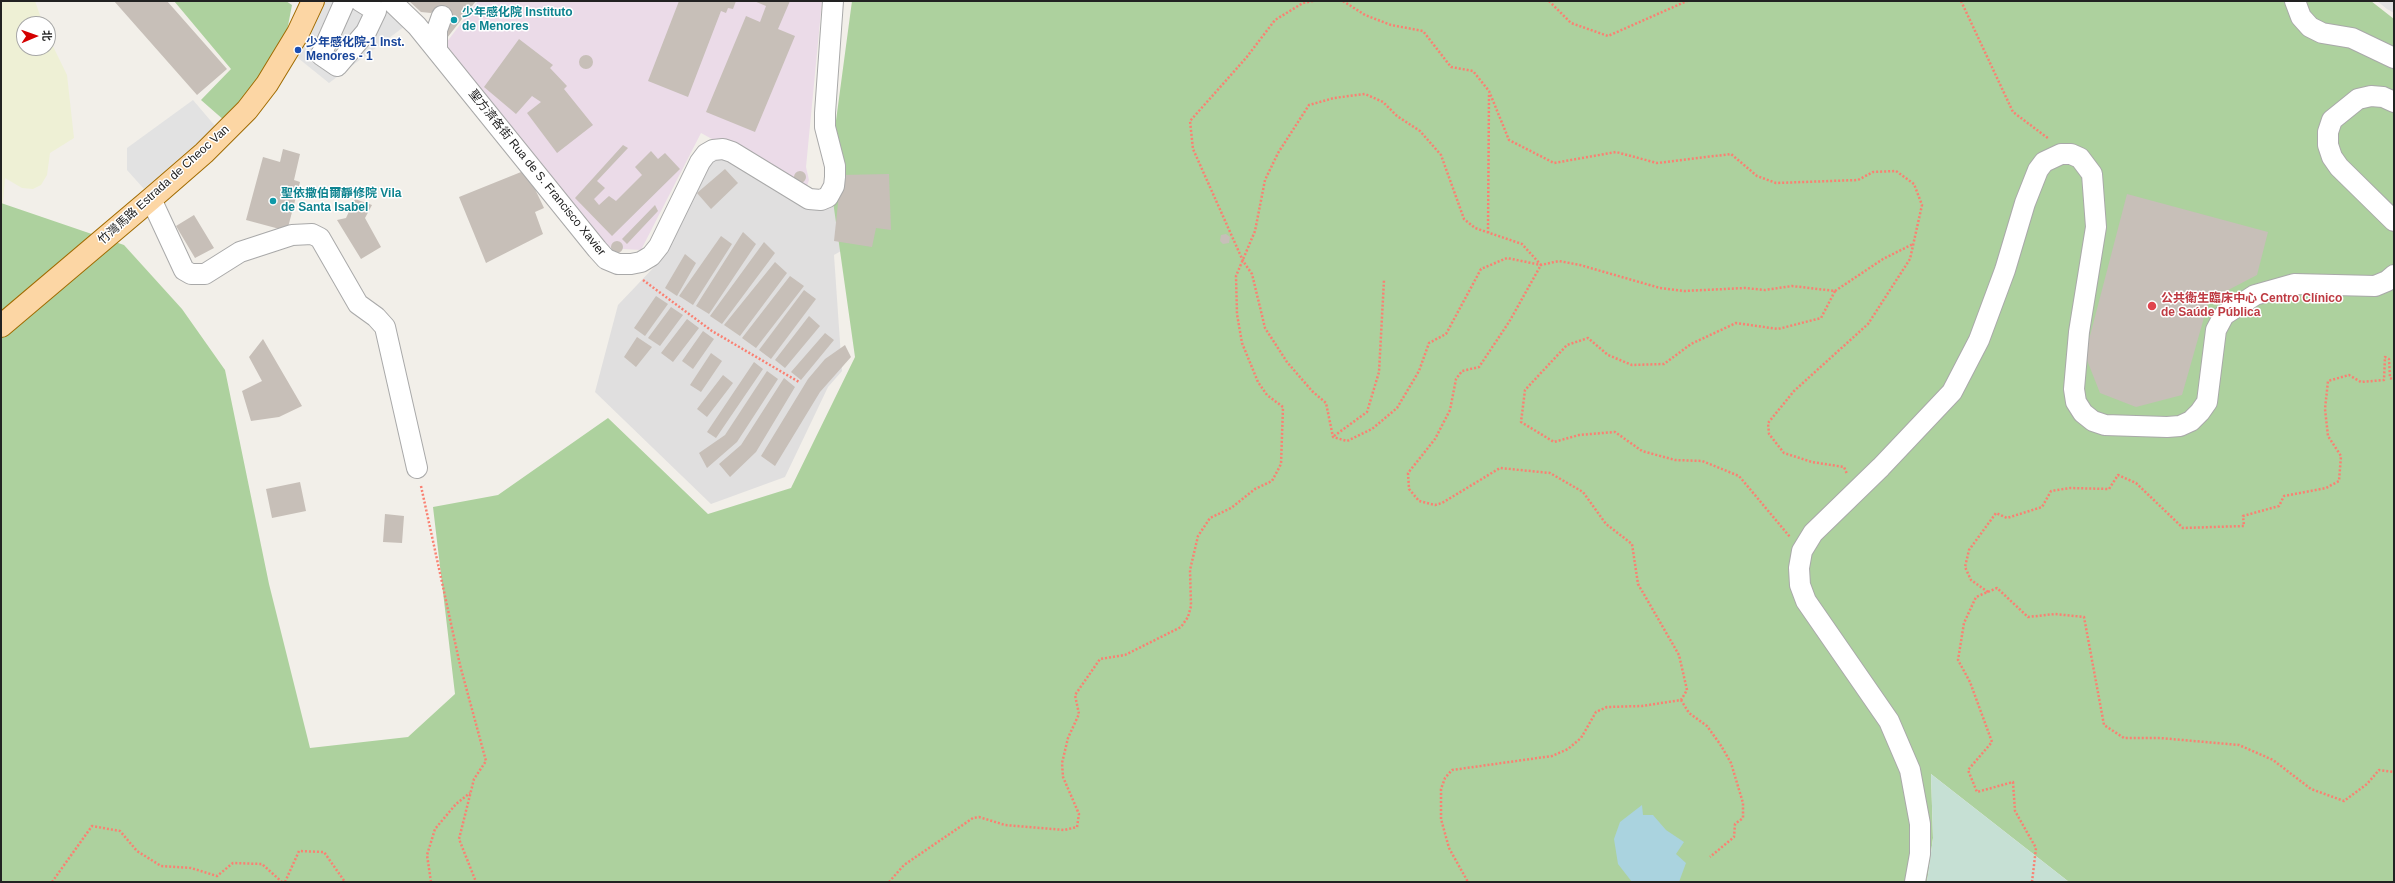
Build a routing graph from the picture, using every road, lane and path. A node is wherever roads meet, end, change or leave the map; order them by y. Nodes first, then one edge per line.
1 (313, 1) edge
2 (345, 1) edge
3 (360, 1) edge
4 (391, 1) edge
5 (833, 1) edge
6 (1313, 1) edge
7 (1343, 1) edge
8 (1549, 1) edge
9 (1687, 1) edge
10 (1962, 1) edge
11 (2296, 1) edge
12 (414, 23) junction
13 (439, 53) junction
14 (2394, 58) edge
15 (1489, 91) junction
16 (2394, 102) edge
17 (2071, 154) junction
18 (151, 199) junction
19 (2394, 221) edge
20 (1488, 232) junction
21 (1914, 244) junction
22 (1243, 261) junction
23 (1541, 265) junction
24 (2394, 275) edge
25 (1384, 280) dead end
26 (642, 281) dead end
27 (1835, 290) junction
28 (1, 326) edge
29 (2394, 380) edge
30 (799, 382) dead end
31 (1333, 436) junction
32 (417, 468) joint
33 (1856, 490) junction
34 (1802, 551) junction
35 (1988, 592) junction
36 (1681, 700) junction
37 (2394, 772) edge
38 (471, 792) junction
39 (1710, 857) dead end
40 (52, 882) edge
41 (284, 882) edge
42 (345, 882) edge
43 (431, 882) edge
44 (476, 882) edge
45 (888, 882) edge
46 (1468, 882) edge
47 (1916, 882) edge
48 (2032, 882) edge

1 - 18 main road, 竹灣馬路 Estrada de Cheoc Van
2 - 3 street
4 - 12 street, 聖方濟各街 Rua de S. Francisco Xavier
5 - 13 street, 聖方濟各街 Rua de S. Francisco Xavier
6 - 22 path
7 - 15 path
8 - 9 path
10 - 17 path
11 - 14 street
12 - 13 street, 聖方濟各街 Rua de S. Francisco Xavier
12 - 13 street
15 - 20 path
15 - 21 path
16 - 19 street
17 - 24 street
17 - 33 street
18 - 28 main road, 竹灣馬路 Estrada de Cheoc Van
18 - 32 street
20 - 22 path
20 - 23 path
21 - 27 path
21 - 33 path
22 - 31 path
22 - 45 path
23 - 27 path
23 - 31 path
23 - 36 path
25 - 31 path
26 - 30 path
27 - 34 path
29 - 35 path
32 - 38 path
33 - 34 street
34 - 47 street
35 - 37 path
35 - 48 path
36 - 39 path
36 - 46 path
38 - 43 path
38 - 44 path
40 - 41 path
41 - 42 path

